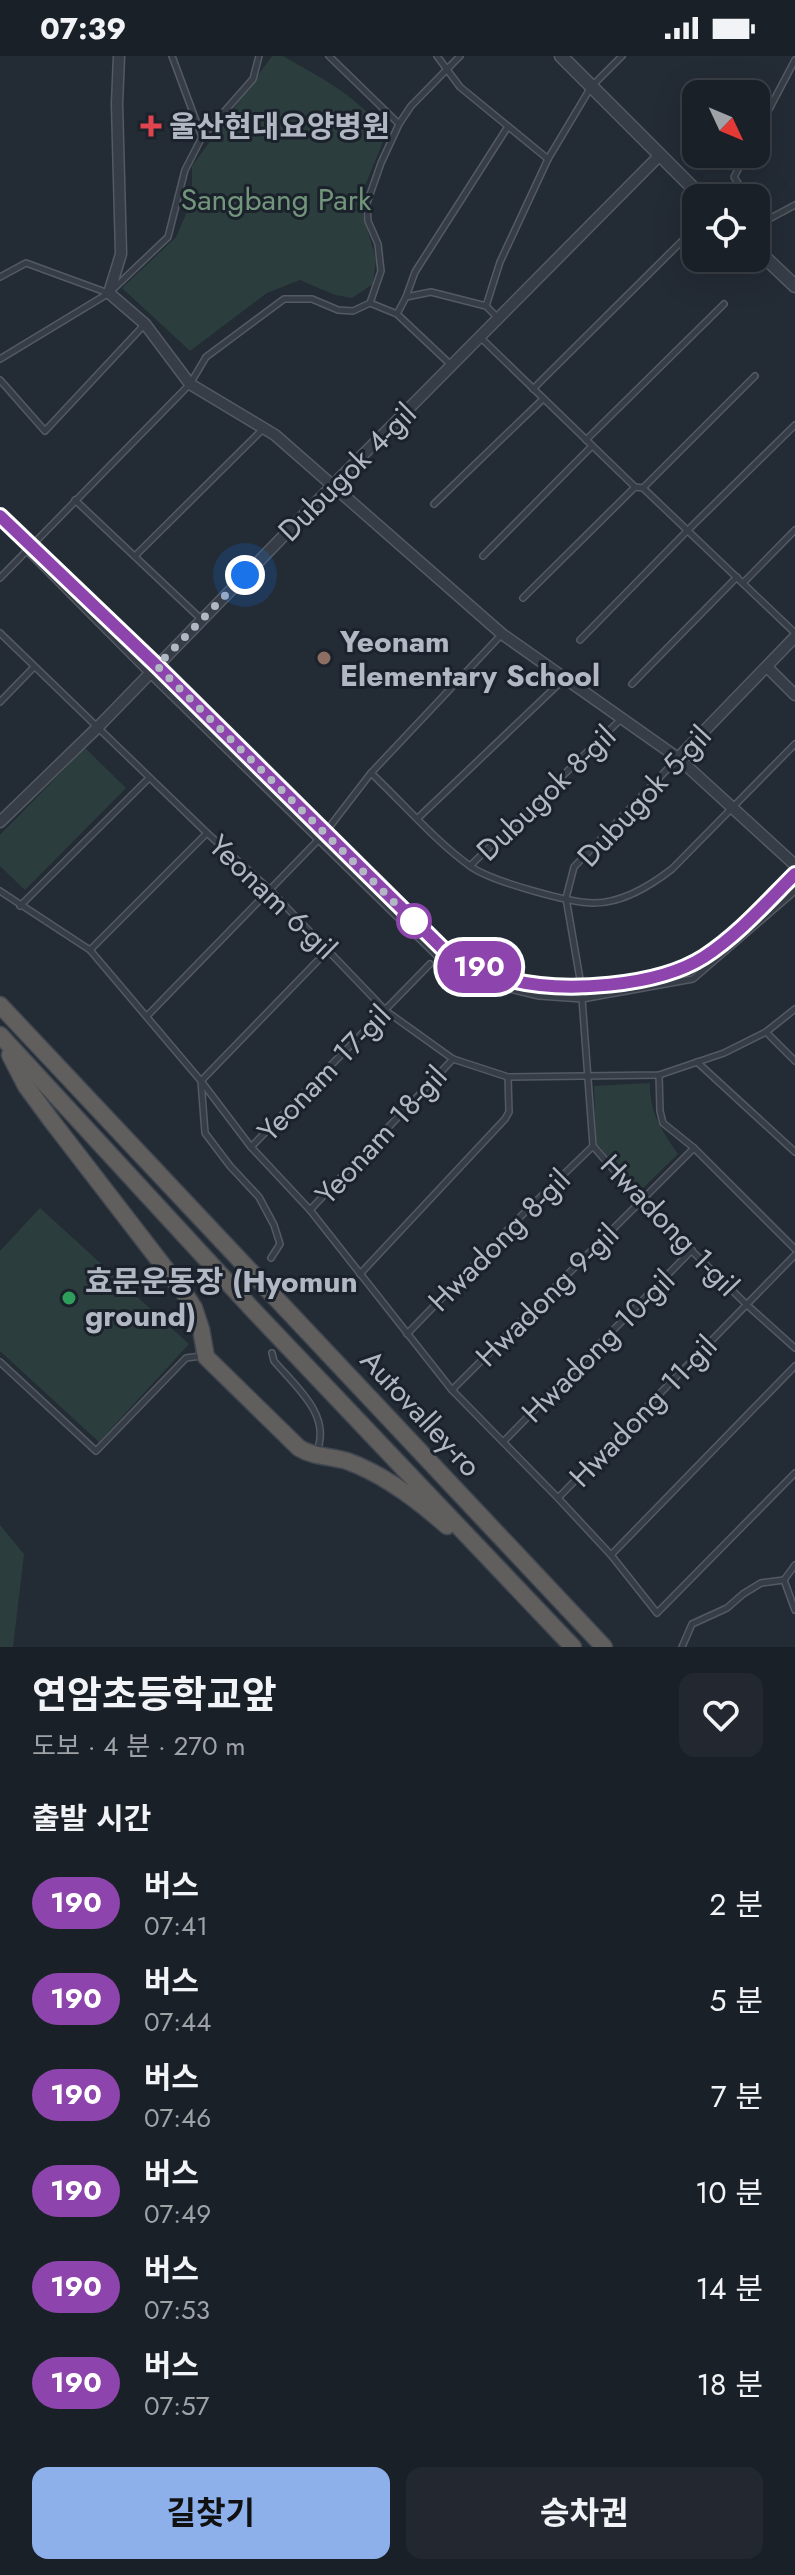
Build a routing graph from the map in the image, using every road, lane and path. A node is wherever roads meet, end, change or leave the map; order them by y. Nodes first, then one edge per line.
1 (119, 56) edge
2 (172, 56) edge
3 (259, 56) edge
4 (329, 56) edge
5 (437, 56) edge
6 (460, 56) edge
7 (561, 56) edge
8 (622, 56) edge
9 (795, 60) edge
10 (449, 69) junction
11 (591, 87) junction
12 (770, 107) edge
13 (399, 124) junction
14 (507, 128) junction
15 (202, 137) junction
16 (659, 156) junction
17 (548, 159) junction
18 (688, 184) edge
19 (795, 205) edge
20 (770, 218) edge
21 (682, 241) edge
22 (770, 262) edge
23 (0, 277) edge
24 (795, 286) edge
25 (109, 293) junction
26 (406, 297) junction
27 (370, 303) junction
28 (724, 304) dead end
29 (486, 306) junction
30 (397, 314) junction
31 (499, 319) junction
32 (145, 324) junction
33 (481, 338) junction
34 (0, 359) edge
35 (452, 366) junction
36 (755, 376) dead end
37 (0, 380) edge
38 (190, 384) junction
39 (533, 389) junction
40 (543, 399) junction
41 (795, 425) edge
42 (263, 429) junction
43 (586, 440) junction
44 (592, 446) junction
45 (332, 486) junction
46 (635, 487) junction
47 (643, 488) junction
48 (75, 500) junction
49 (434, 504) dead end
50 (0, 516) edge
51 (688, 530) junction
52 (795, 530) edge
53 (30, 548) junction
54 (135, 556) junction
55 (483, 556) dead end
56 (737, 577) junction
57 (0, 578) edge
58 (743, 583) junction
59 (523, 598) dead end
60 (201, 620) junction
61 (0, 633) edge
62 (502, 634) junction
63 (795, 635) edge
64 (580, 640) dead end
65 (34, 667) junction
66 (767, 667) junction
67 (153, 670) junction
68 (566, 677) junction
69 (632, 684) dead end
70 (795, 695) edge
71 (0, 702) edge
72 (621, 719) junction
73 (98, 727) junction
74 (795, 744) edge
75 (678, 758) junction
76 (371, 773) junction
77 (149, 778) junction
78 (734, 807) junction
79 (418, 818) junction
80 (0, 822) edge
81 (207, 833) junction
82 (321, 838) junction
83 (795, 865) edge
84 (470, 866) junction
85 (795, 874) edge
86 (269, 889) junction
87 (0, 891) edge
88 (795, 891) edge
89 (566, 898) junction
90 (20, 906) junction
91 (329, 949) junction
92 (90, 950) junction
93 (430, 964) dead end
94 (581, 985) junction
95 (582, 999) junction
96 (0, 1005) edge
97 (795, 1009) edge
98 (386, 1011) junction
99 (147, 1016) junction
100 (766, 1032) junction
101 (0, 1036) edge
102 (453, 1059) junction
103 (795, 1061) edge
104 (697, 1062) junction
105 (659, 1075) junction
106 (587, 1076) junction
107 (508, 1077) junction
108 (201, 1081) junction
109 (593, 1146) junction
110 (251, 1147) junction
111 (694, 1148) junction
112 (795, 1152) edge
113 (641, 1201) junction
114 (310, 1210) junction
115 (692, 1250) junction
116 (795, 1252) edge
117 (271, 1258) dead end
118 (360, 1274) junction
119 (747, 1305) junction
120 (407, 1334) junction
121 (795, 1348) edge
122 (272, 1353) dead end
123 (206, 1357) junction
124 (0, 1362) edge
125 (795, 1366) edge
126 (452, 1390) junction
127 (504, 1441) junction
128 (315, 1453) junction
129 (795, 1473) edge
130 (558, 1498) junction
131 (611, 1555) junction
132 (795, 1565) edge
133 (784, 1580) junction
134 (526, 1596) junction
135 (795, 1610) edge
136 (573, 1647) edge
137 (604, 1647) edge
138 (682, 1647) edge

1 - 25 street
2 - 15 lane
3 - 15 lane
4 - 13 lane
5 - 10 lane
6 - 10 lane
7 - 11 street
8 - 11 lane
9 - 12 lane
10 - 13 lane
10 - 14 lane
11 - 16 street
11 - 17 lane
13 - 27 lane
14 - 17 lane
14 - 26 lane
15 - 25 lane
16 - 18 street
16 - 31 street, Dubugok 4-gil
17 - 29 lane
19 - 20 lane
21 - 39 lane
22 - 24 street
23 - 25 lane
25 - 32 street
25 - 34 lane
26 - 29 lane
26 - 30 lane
27 - 30 lane
27 - 38 lane
28 - 43 lane
29 - 31 lane
30 - 35 lane
31 - 33 street, Dubugok 4-gil
32 - 37 lane
32 - 38 street
33 - 35 street, Dubugok 4-gil
33 - 39 lane
35 - 45 street, Dubugok 4-gil
36 - 47 lane
38 - 42 street
38 - 48 lane
39 - 40 lane
40 - 43 lane
40 - 49 lane
41 - 51 lane
42 - 45 street
42 - 54 lane
43 - 44 lane
44 - 46 lane
44 - 55 lane
45 - 60 street, Dubugok 4-gil
45 - 62 street
46 - 47 lane
46 - 59 lane
47 - 51 lane
48 - 53 lane
48 - 54 lane
50 - 53 street
51 - 56 lane
51 - 64 lane
52 - 58 lane
53 - 57 lane
53 - 67 street
54 - 60 lane
56 - 58 lane
56 - 69 lane
58 - 63 lane
60 - 67 street, Dubugok 4-gil
61 - 65 lane, Yeonam 6-gil
62 - 68 street
62 - 76 lane
63 - 66 street, Dubugok 5-gil
65 - 71 lane
65 - 73 lane, Yeonam 6-gil
66 - 70 street
66 - 75 street, Dubugok 5-gil
67 - 73 street, Dubugok 4-gil
67 - 82 street
68 - 72 street
68 - 79 lane
72 - 75 street
72 - 84 lane, Dubugok 8-gil
73 - 77 lane, Yeonam 6-gil
73 - 80 street, Dubugok 4-gil
74 - 78 lane
75 - 78 street
75 - 89 lane, Dubugok 5-gil
76 - 79 lane
76 - 82 lane
77 - 81 lane, Yeonam 6-gil
77 - 90 lane
78 - 83 street
78 - 89 lane
79 - 84 lane
81 - 86 lane, Yeonam 6-gil
81 - 92 lane
82 - 86 lane
82 - 94 street
82 - 95 lane
84 - 89 lane
85 - 94 street
86 - 91 lane, Yeonam 6-gil
86 - 99 lane
87 - 90 lane
88 - 95 lane
89 - 94 lane, Dubugok 5-gil
90 - 92 lane
91 - 98 lane, Yeonam 6-gil
91 - 108 lane
92 - 99 lane
93 - 98 lane, Yeonam 17-gil
94 - 95 lane, Hwadong 1-gil
95 - 106 lane, Hwadong 1-gil
96 - 137 highway, Autovalley-ro
97 - 100 lane, Yeonam 6-gil
98 - 102 lane, Yeonam 6-gil
98 - 110 lane, Yeonam 17-gil
99 - 108 lane
100 - 103 lane
100 - 104 lane, Yeonam 6-gil
101 - 123 highway
101 - 134 highway, Autovalley-ro
102 - 107 lane, Yeonam 6-gil
102 - 114 lane, Yeonam 18-gil
104 - 105 lane, Yeonam 6-gil
104 - 112 lane
105 - 106 lane, Yeonam 6-gil
105 - 111 lane
106 - 107 lane, Yeonam 6-gil
106 - 109 lane, Hwadong 1-gil
107 - 118 lane
108 - 110 lane
108 - 117 lane
109 - 113 lane, Hwadong 1-gil
109 - 120 lane, Hwadong 8-gil
110 - 114 lane
111 - 113 lane, Hwadong 9-gil
111 - 116 lane
113 - 115 lane, Hwadong 1-gil
113 - 126 lane, Hwadong 9-gil
114 - 118 lane
115 - 119 lane, Hwadong 1-gil
115 - 127 lane, Hwadong 10-gil
116 - 119 lane, Hwadong 11-gil
118 - 120 lane
119 - 121 lane, Hwadong 1-gil
119 - 130 lane, Hwadong 11-gil
120 - 126 lane
122 - 128 lane
123 - 124 lane
123 - 128 highway
125 - 131 lane
126 - 127 lane
127 - 130 lane
128 - 134 highway
129 - 131 lane
130 - 131 lane
132 - 133 lane
133 - 135 lane
133 - 138 lane
134 - 136 highway, Autovalley-ro

